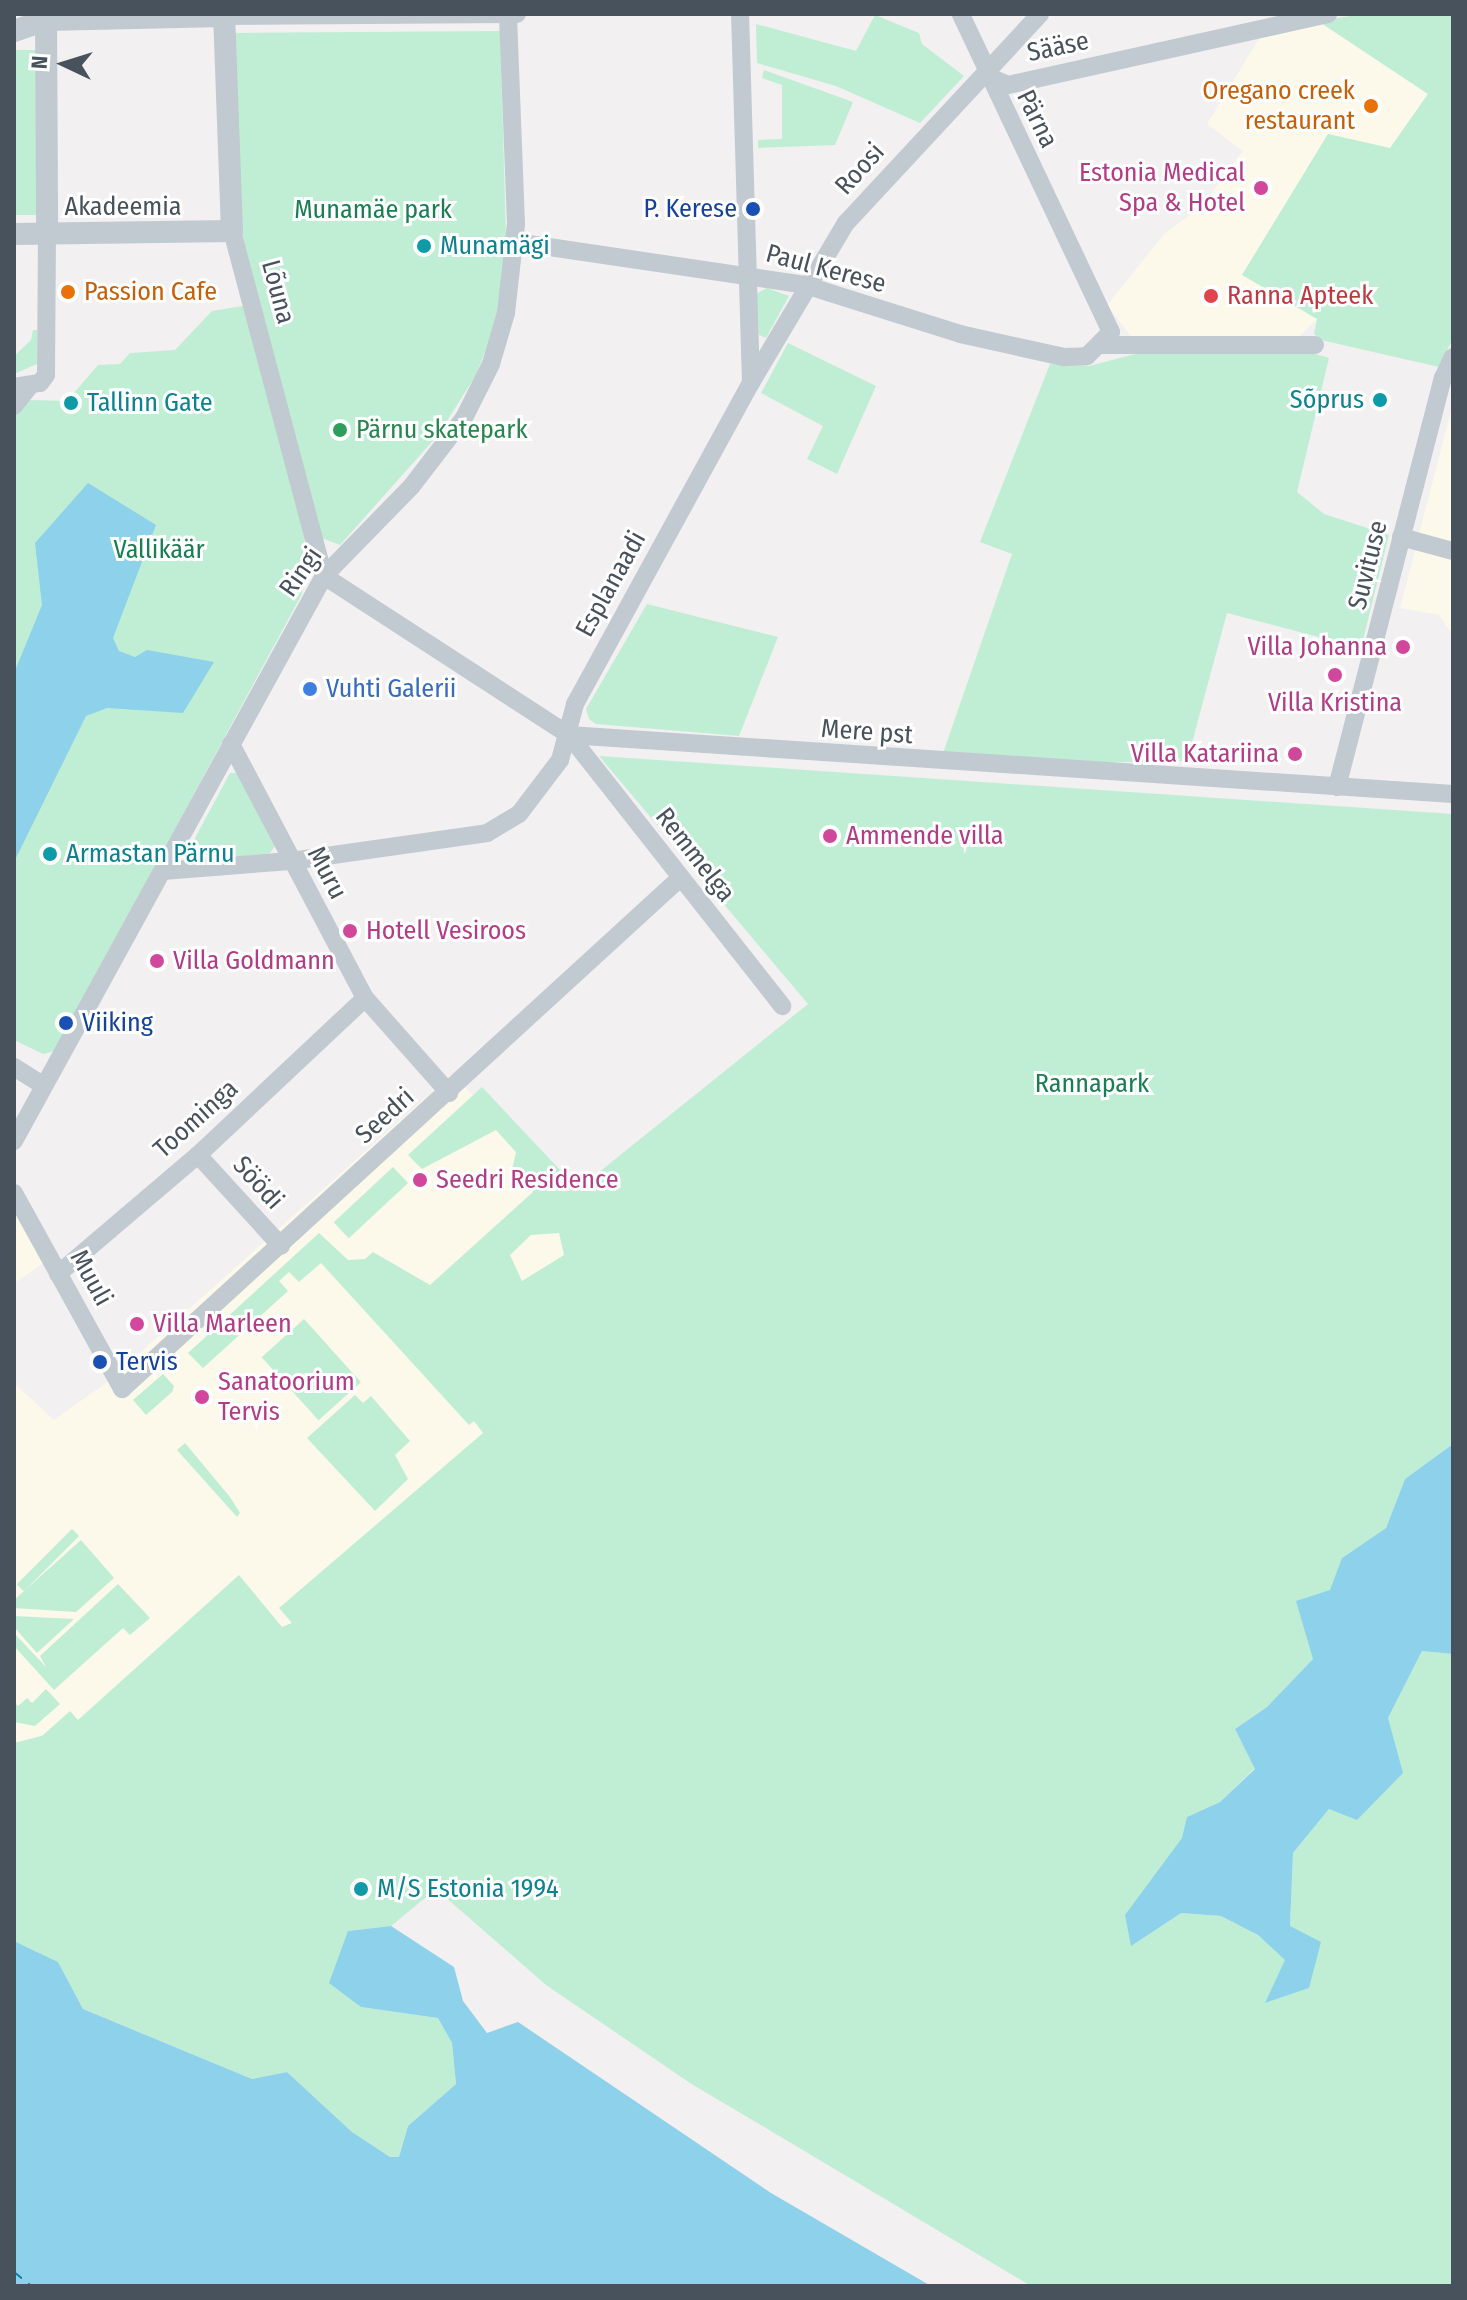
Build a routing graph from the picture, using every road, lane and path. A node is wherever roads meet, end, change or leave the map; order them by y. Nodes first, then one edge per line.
1 (508, 14) edge
2 (517, 14) edge
3 (740, 14) edge
4 (961, 14) edge
5 (1040, 14) edge
6 (1328, 14) edge
7 (224, 15) edge
8 (46, 17) edge
9 (14, 31) edge
10 (987, 76) junction
11 (232, 231) junction
12 (14, 234) edge
13 (47, 235) junction
14 (515, 242) junction
15 (749, 275) junction
16 (805, 285) junction
17 (1106, 339) junction
18 (1315, 345) dead end
19 (1453, 357) edge
20 (751, 383) junction
21 (21, 387) edge
22 (14, 406) edge
23 (1401, 537) junction
24 (1453, 551) edge
25 (324, 576) junction
26 (569, 735) junction
27 (231, 744) junction
28 (1337, 787) junction
29 (1453, 794) edge
30 (291, 861) junction
31 (163, 871) junction
32 (680, 878) junction
33 (365, 998) junction
34 (782, 1006) dead end
35 (14, 1067) edge
36 (43, 1085) junction
37 (449, 1093) junction
38 (14, 1141) edge
39 (198, 1155) junction
40 (14, 1193) edge
41 (281, 1246) junction
42 (58, 1274) junction
43 (122, 1389) joint

1 - 2 street
1 - 7 street
1 - 14 street, Ringi
3 - 15 street, Esplanaadi
4 - 10 street, Pärna
5 - 10 street, Roosi
6 - 10 street, Sääse
7 - 8 street
7 - 11 street, Lõuna
8 - 9 street
8 - 13 street
10 - 16 street, Roosi
10 - 17 street, Pärna
11 - 13 street, Akadeemia
11 - 25 street, Lõuna
12 - 13 street, Akadeemia
13 - 21 street
14 - 15 street, Paul Kerese
14 - 25 street, Ringi
15 - 16 street, Paul Kerese
15 - 20 street, Esplanaadi
16 - 17 street, Paul Kerese
16 - 20 street, Roosi
17 - 18 street, Paul Kerese
19 - 23 street, Suvituse
20 - 26 street, Esplanaadi
21 - 22 street
23 - 24 street
23 - 28 street, Suvituse
25 - 26 street, Mere pst
25 - 27 street, Ringi
26 - 28 street, Mere pst
26 - 30 street, Esplanaadi
26 - 32 street, Remmelga
27 - 30 street, Muru
27 - 31 street, Ringi
28 - 29 street, Mere pst
30 - 31 street, Esplanaadi
30 - 33 street, Muru
31 - 36 street, Ringi
32 - 34 street, Remmelga
32 - 37 street, Seedri
33 - 37 street, Muru
33 - 39 street, Toominga
35 - 36 street
36 - 38 street, Ringi
37 - 41 street, Seedri
39 - 41 street, Söödi
39 - 42 street, Toominga
40 - 42 street, Muuli
41 - 43 street, Seedri
42 - 43 street, Muuli

